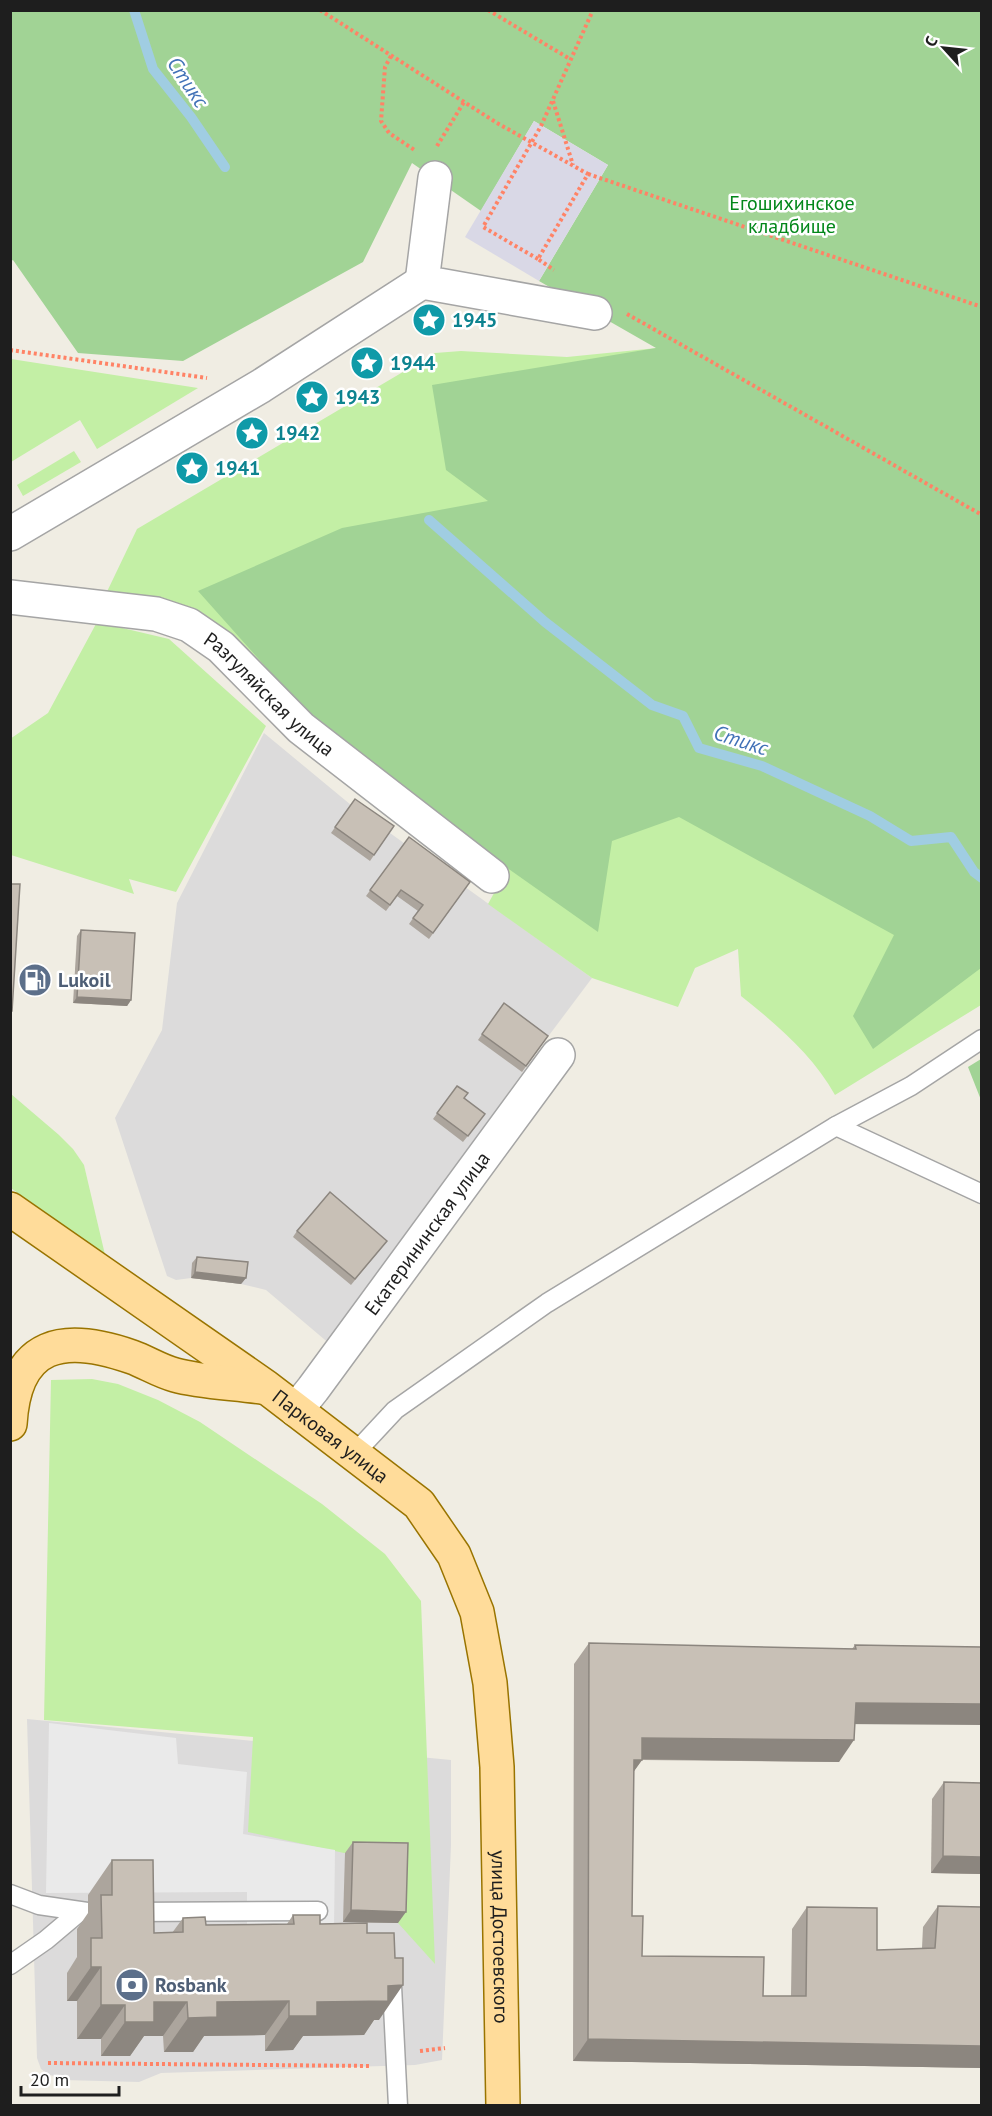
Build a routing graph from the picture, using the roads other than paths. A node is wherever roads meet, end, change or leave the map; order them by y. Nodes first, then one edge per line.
1 (429, 160) road end
2 (422, 282) junction
3 (609, 313) road end
4 (10, 534) edge
5 (10, 597) edge
6 (492, 876) dead end
7 (981, 1039) edge
8 (558, 1055) dead end
9 (836, 1126) junction
10 (981, 1194) edge
11 (10, 1209) edge
12 (266, 1387) junction
13 (296, 1410) junction
14 (10, 1424) edge
15 (354, 1454) junction
16 (497, 1767) joint
17 (10, 1894) edge
18 (318, 1911) dead end
19 (129, 1912) edge
20 (10, 1965) edge
21 (392, 1986) edge
22 (398, 2106) edge
23 (503, 2106) edge

1 - 2 street
2 - 3 street
2 - 4 street
5 - 6 street, Разгуляйская улица
7 - 9 lane
8 - 13 street, Екатерининская улица
9 - 10 lane
9 - 15 lane
11 - 12 main road, Парковая улица
12 - 13 main road, Парковая улица
12 - 14 main road
13 - 15 main road, Парковая улица
15 - 16 main road, Парковая улица
16 - 23 main road, улица Достоевского
17 - 20 lane
18 - 19 lane
21 - 22 lane

